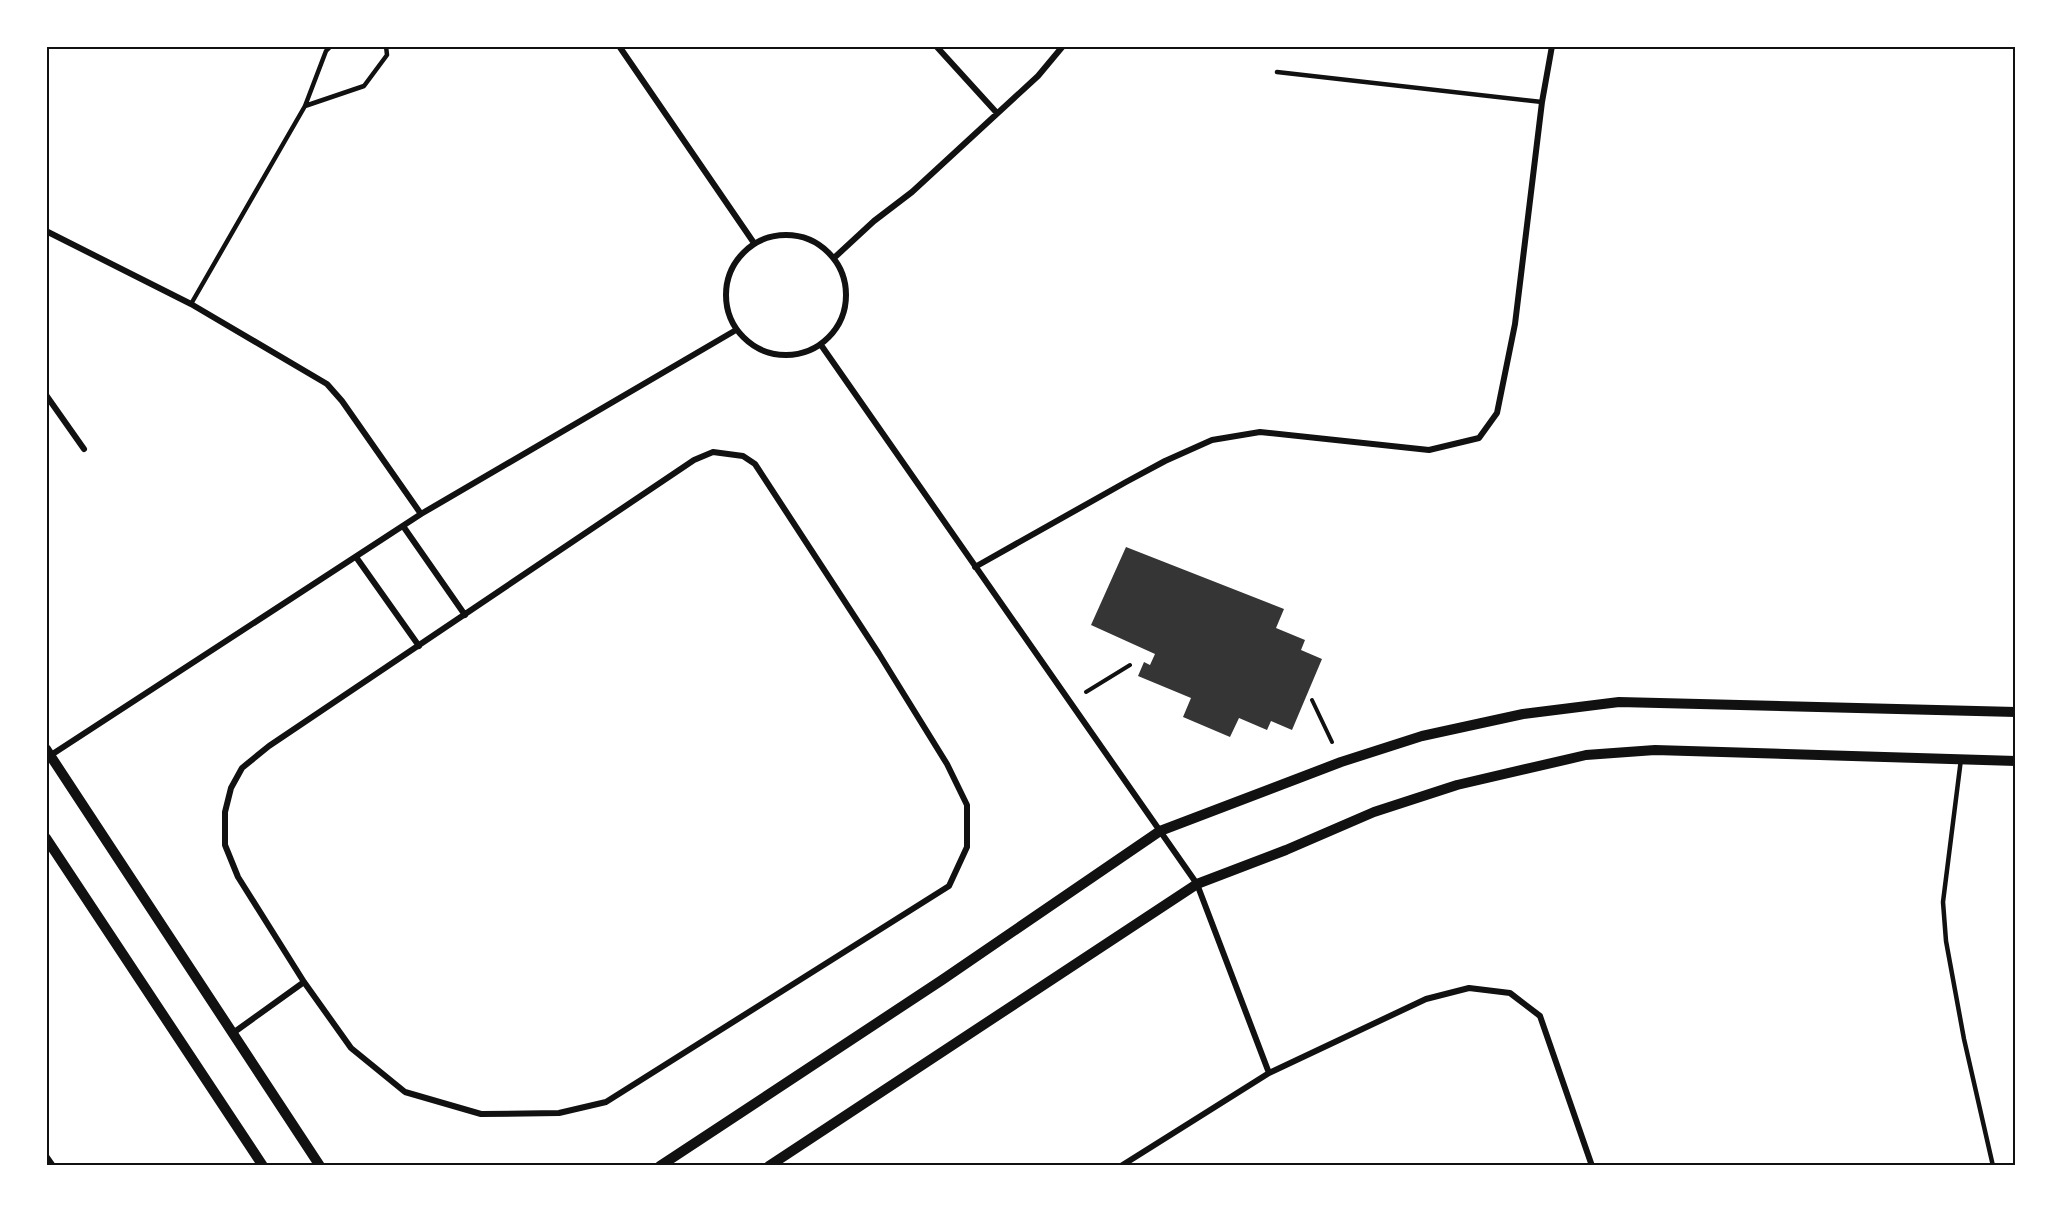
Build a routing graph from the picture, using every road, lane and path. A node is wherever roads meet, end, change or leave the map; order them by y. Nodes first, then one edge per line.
1 (332, 46) edge
2 (386, 46) edge
3 (619, 46) edge
4 (936, 46) edge
5 (1063, 46) edge
6 (1551, 46) edge
7 (1277, 72) dead end
8 (1542, 102) junction
9 (305, 106) junction
10 (996, 112) junction
11 (46, 231) edge
12 (754, 243) junction
13 (834, 258) junction
14 (191, 304) junction
15 (736, 330) junction
16 (820, 345) junction
17 (46, 395) edge
18 (84, 449) dead end
19 (422, 514) junction
20 (403, 526) junction
21 (356, 557) junction
22 (975, 567) junction
23 (465, 615) junction
24 (419, 646) junction
25 (1130, 664) dead end
26 (1091, 689) dead end
27 (1312, 700) dead end
28 (2016, 712) edge
29 (48, 754) edge
30 (1961, 759) junction
31 (2016, 761) edge
32 (1341, 762) junction
33 (1160, 831) junction
34 (46, 838) edge
35 (1197, 884) junction
36 (304, 982) junction
37 (233, 1033) junction
38 (1269, 1073) junction
39 (46, 1156) edge
40 (53, 1166) edge
41 (263, 1166) edge
42 (320, 1166) edge
43 (660, 1166) edge
44 (769, 1166) edge
45 (1122, 1166) edge
46 (1592, 1166) edge
47 (1993, 1166) edge

1 - 9 lane
2 - 9 lane
3 - 12 street
4 - 10 street
5 - 10 street
6 - 8 street
7 - 8 lane
8 - 22 street
9 - 14 lane
10 - 13 street
11 - 14 street
12 - 13 street
12 - 15 street
13 - 16 street
14 - 19 street
15 - 16 street
15 - 19 street
16 - 22 street
17 - 18 street
19 - 20 street
20 - 21 street
20 - 23 street
21 - 24 street
21 - 29 street
22 - 33 street
23 - 24 street
23 - 36 street
24 - 36 street
25 - 26 path
27 - 32 path
28 - 32 street
29 - 37 street
30 - 31 street
30 - 35 street
30 - 47 lane
32 - 33 street
33 - 35 street
33 - 43 street
34 - 41 street
35 - 38 street
35 - 44 street
36 - 37 street
37 - 42 street
38 - 45 street
38 - 46 street
39 - 40 street

